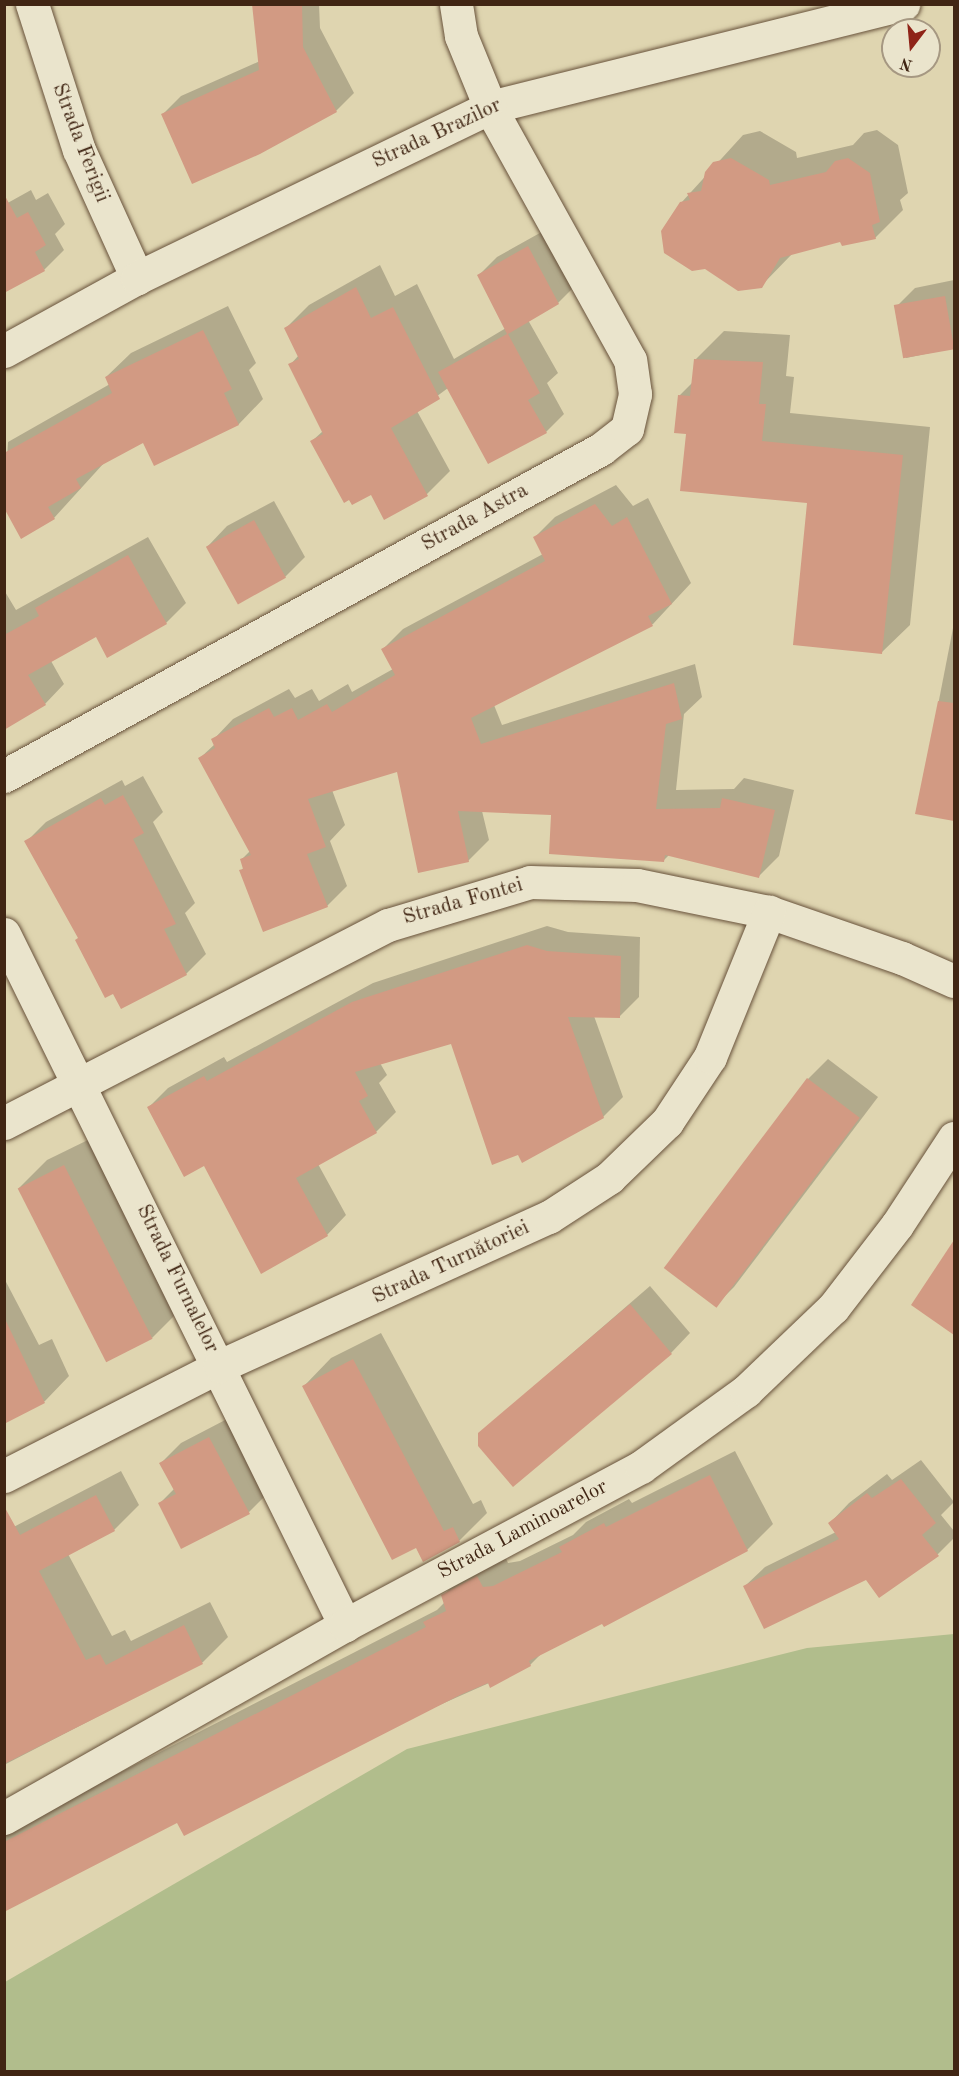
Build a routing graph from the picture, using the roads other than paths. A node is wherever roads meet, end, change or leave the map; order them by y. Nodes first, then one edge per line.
1 (32, 4) edge
2 (456, 4) edge
3 (903, 4) edge
4 (490, 106) junction
5 (136, 279) junction
6 (4, 351) edge
7 (4, 776) edge
8 (769, 912) junction
9 (4, 934) edge
10 (954, 981) edge
11 (80, 1084) junction
12 (4, 1123) edge
13 (954, 1138) edge
14 (220, 1366) junction
15 (4, 1476) edge
16 (345, 1625) junction
17 (4, 1818) edge

1 - 5 street, Strada Ferigii
2 - 4 street, Strada Astra
3 - 4 street, Strada Brazilor
4 - 5 street, Strada Brazilor
4 - 7 street, Strada Astra
5 - 6 street, Strada Brazilor
8 - 10 street, Strada Fontei
8 - 11 street, Strada Fontei
8 - 14 street, Strada Turnătoriei
9 - 11 street, Strada Furnalelor
11 - 12 street, Strada Fontei
11 - 14 street, Strada Furnalelor
13 - 16 street, Strada Laminoarelor
14 - 15 street, Strada Turnătoriei
14 - 16 street, Strada Furnalelor
16 - 17 street, Strada Laminoarelor

